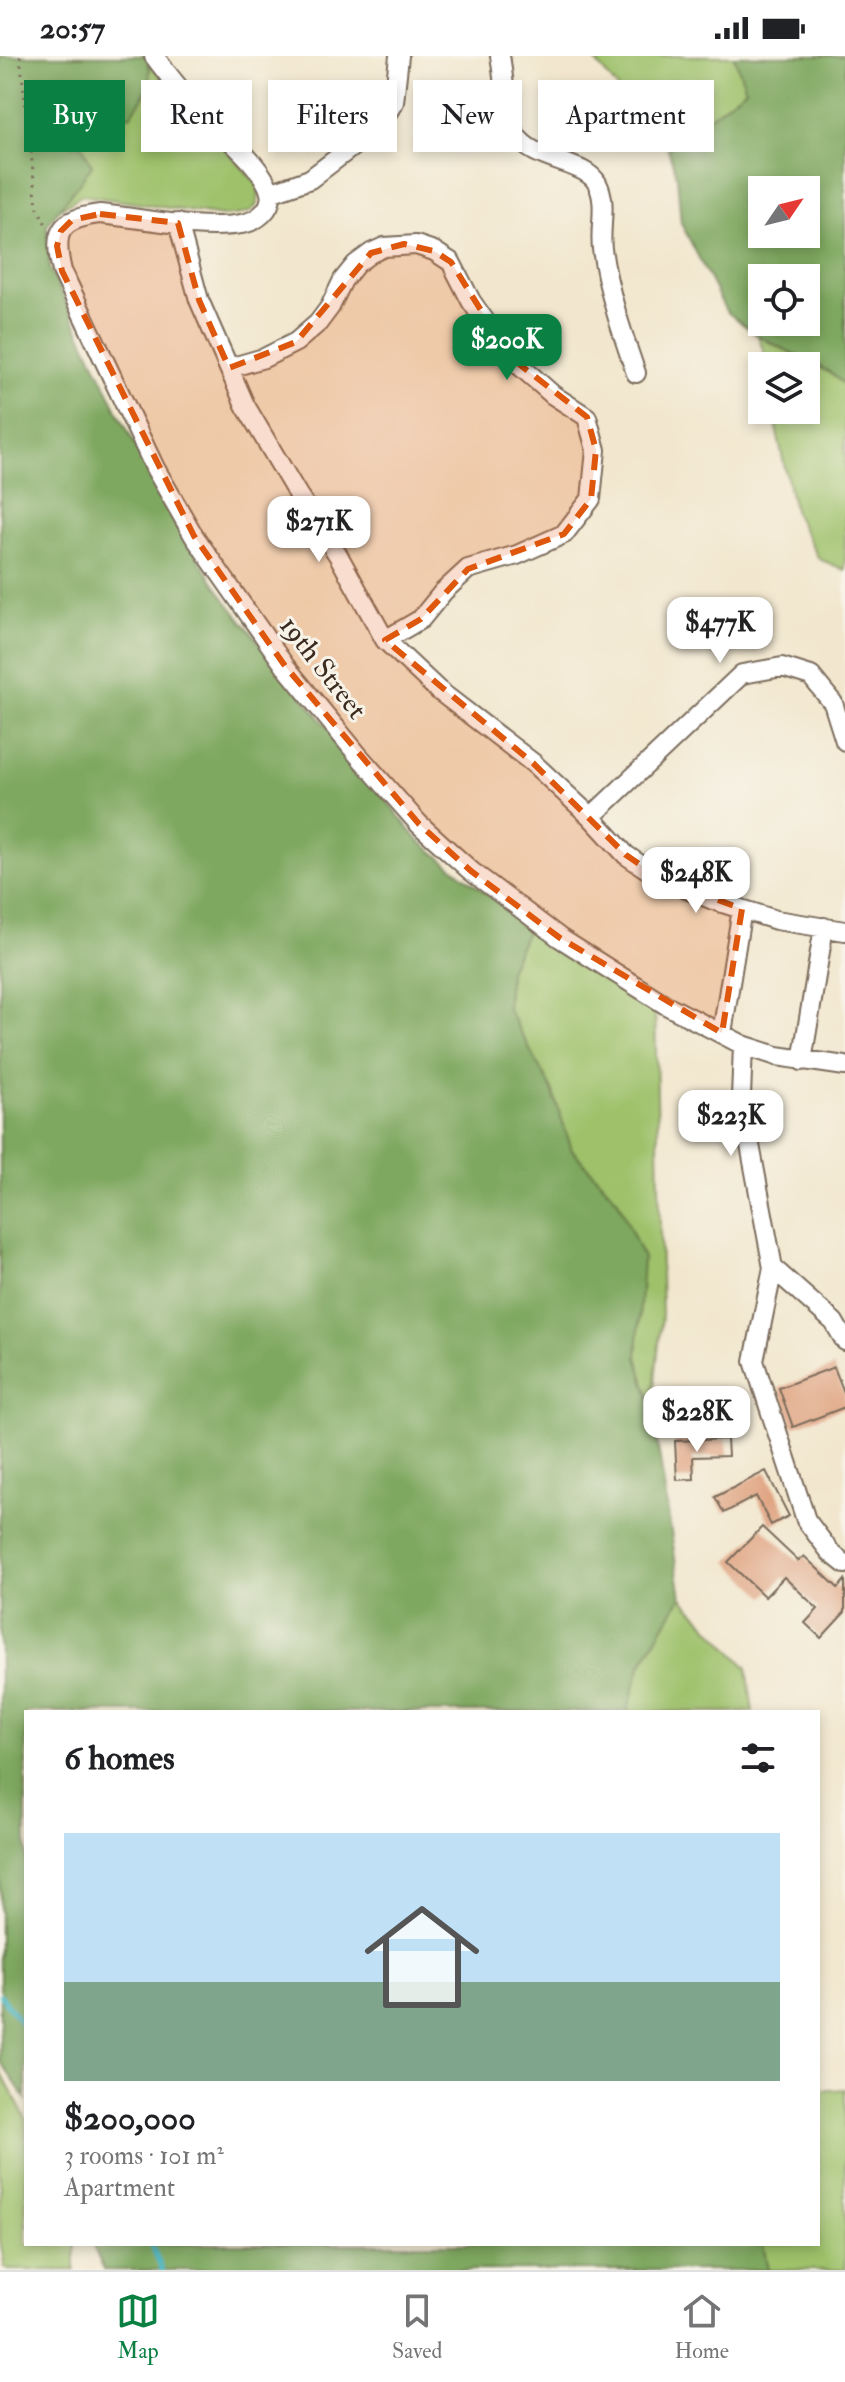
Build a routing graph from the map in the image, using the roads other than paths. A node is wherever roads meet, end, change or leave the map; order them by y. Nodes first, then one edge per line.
1 (154, 56) edge
2 (399, 56) edge
3 (500, 56) edge
4 (270, 193) junction
5 (178, 223) junction
6 (229, 368) junction
7 (636, 373) dead end
8 (385, 640) junction
9 (845, 741) edge
10 (591, 817) junction
11 (742, 909) junction
12 (824, 927) junction
13 (845, 931) edge
14 (722, 1033) junction
15 (743, 1045) junction
16 (802, 1061) junction
17 (845, 1066) edge
18 (773, 1268) junction
19 (845, 1341) edge
20 (845, 1564) edge

1 - 4 street
2 - 4 street
3 - 7 street
4 - 5 street
5 - 6 street
5 - 14 street, 19th Street
6 - 8 street
6 - 8 street
8 - 10 street
9 - 10 street
10 - 11 street
11 - 12 street
11 - 14 street
12 - 13 street
12 - 16 street
14 - 15 street, 19th Street
15 - 16 street, 19th Street
15 - 18 street
16 - 17 street, 19th Street
18 - 19 street
18 - 20 street

